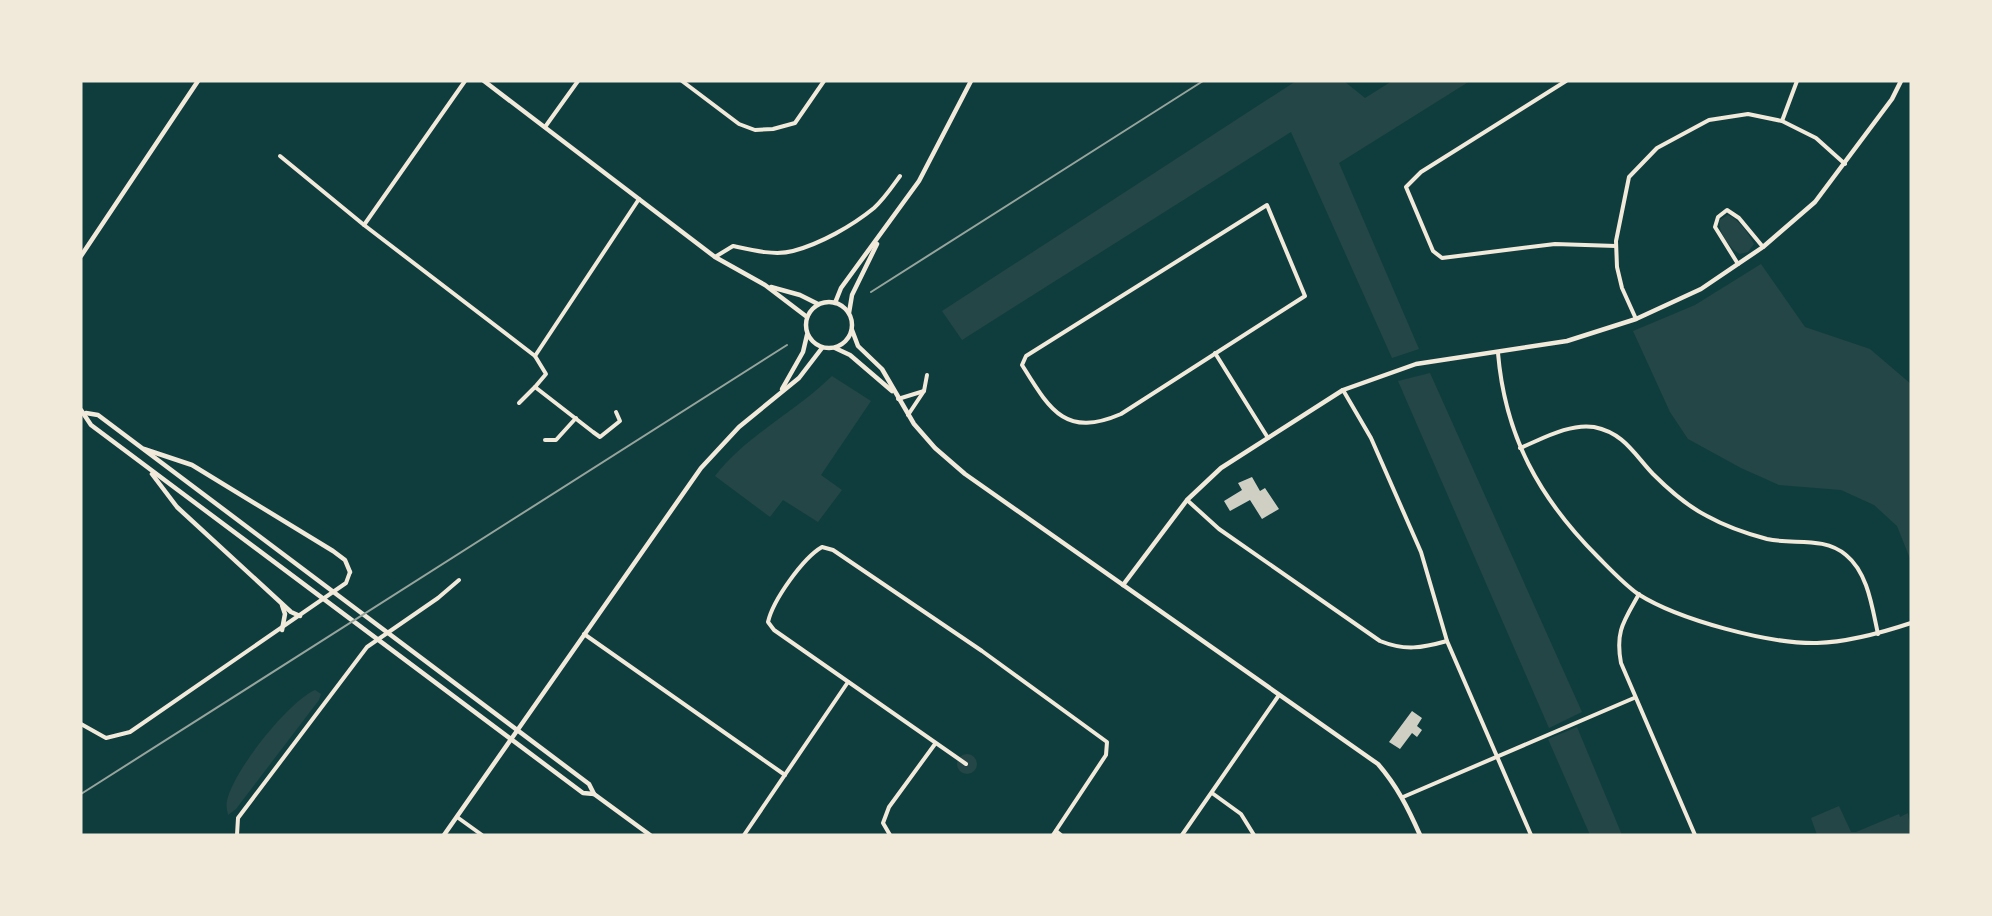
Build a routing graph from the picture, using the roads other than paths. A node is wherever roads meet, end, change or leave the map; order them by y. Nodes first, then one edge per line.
1 (198, 81) edge
2 (465, 81) edge
3 (484, 81) edge
4 (578, 81) edge
5 (682, 81) edge
6 (694, 81) edge
7 (824, 81) edge
8 (971, 81) edge
9 (1566, 81) edge
10 (1797, 81) edge
11 (1901, 81) edge
12 (690, 87) junction
13 (1782, 121) junction
14 (545, 127) junction
15 (280, 156) dead end
16 (1845, 165) junction
17 (900, 176) dead end
18 (639, 199) junction
19 (364, 225) junction
20 (882, 231) junction
21 (1616, 246) junction
22 (1763, 247) junction
23 (81, 256) edge
24 (715, 258) junction
25 (1738, 264) junction
26 (765, 285) junction
27 (835, 303) junction
28 (818, 304) junction
29 (849, 313) junction
30 (807, 317) junction
31 (1636, 319) junction
32 (852, 330) junction
33 (807, 335) junction
34 (822, 348) junction
35 (835, 348) junction
36 (1498, 352) junction
37 (1215, 353) junction
38 (535, 356) junction
39 (927, 375) dead end
40 (535, 387) junction
41 (1343, 390) junction
42 (924, 391) junction
43 (780, 393) junction
44 (894, 393) junction
45 (898, 399) junction
46 (519, 403) dead end
47 (83, 412) edge
48 (616, 412) dead end
49 (908, 415) junction
50 (576, 418) junction
51 (1269, 439) junction
52 (545, 440) dead end
53 (140, 448) junction
54 (1520, 448) junction
55 (149, 469) junction
56 (1187, 500) junction
57 (350, 572) joint
58 (459, 580) dead end
59 (1124, 585) junction
60 (1639, 594) junction
61 (280, 602) junction
62 (300, 616) junction
63 (1911, 623) edge
64 (282, 630) junction
65 (584, 633) junction
66 (1878, 634) junction
67 (1447, 641) junction
68 (848, 682) junction
69 (1279, 695) junction
70 (1634, 698) junction
71 (81, 724) edge
72 (517, 728) junction
73 (509, 740) junction
74 (935, 744) junction
75 (1496, 755) junction
76 (966, 764) dead end
77 (785, 775) junction
78 (1212, 793) junction
79 (594, 794) junction
80 (1403, 797) junction
81 (457, 817) junction
82 (1055, 833) edge
83 (237, 835) edge
84 (444, 835) edge
85 (482, 835) edge
86 (650, 835) edge
87 (744, 835) edge
88 (890, 835) edge
89 (1061, 835) edge
90 (1182, 835) edge
91 (1254, 835) edge
92 (1420, 835) edge
93 (1531, 835) edge
94 (1695, 835) edge

1 - 23 main road
2 - 19 street
3 - 14 main road
4 - 14 street
5 - 12 street
6 - 12 street
7 - 12 street
8 - 20 main road
9 - 21 street
10 - 13 street
11 - 16 main road
13 - 16 street
13 - 21 street
14 - 18 main road
15 - 19 street
16 - 22 main road
17 - 24 street
18 - 24 main road
18 - 38 street
19 - 38 street
20 - 27 main road
20 - 29 main road
21 - 31 street
22 - 25 main road
22 - 25 street
24 - 26 main road
25 - 31 main road
26 - 28 main road
26 - 30 main road
27 - 28 main road
27 - 29 main road
28 - 30 main road
29 - 32 main road
30 - 33 main road
31 - 36 main road
32 - 35 main road
32 - 44 main road
33 - 34 main road
33 - 43 main road
34 - 35 main road
34 - 43 main road
35 - 44 main road
36 - 41 main road
36 - 54 street
37 - 37 street
37 - 51 street
38 - 40 street
39 - 42 street
40 - 46 street
40 - 50 street
41 - 51 main road
41 - 67 street
42 - 45 street
42 - 49 street
43 - 65 main road
44 - 45 main road
45 - 49 main road
47 - 53 main road
47 - 55 main road
48 - 50 street
49 - 59 main road
50 - 52 street
51 - 56 main road
53 - 57 main road
53 - 72 main road
54 - 60 street
54 - 66 street
55 - 61 main road
55 - 73 main road
56 - 59 main road
56 - 67 street
57 - 62 street
58 - 83 street
59 - 69 main road
60 - 66 street
60 - 70 street
61 - 62 main road
61 - 64 main road
62 - 64 street
63 - 66 street
64 - 71 street
65 - 72 main road
65 - 77 street
67 - 75 street
68 - 74 street
68 - 77 street
68 - 82 street
69 - 78 street
69 - 80 main road
70 - 75 street
70 - 94 street
72 - 73 main road
72 - 79 main road
73 - 79 main road
73 - 81 main road
74 - 76 street
74 - 88 street
75 - 80 street
75 - 93 street
77 - 87 street
78 - 90 street
78 - 91 street
79 - 86 main road
80 - 92 main road
81 - 84 main road
81 - 85 street
82 - 89 street

